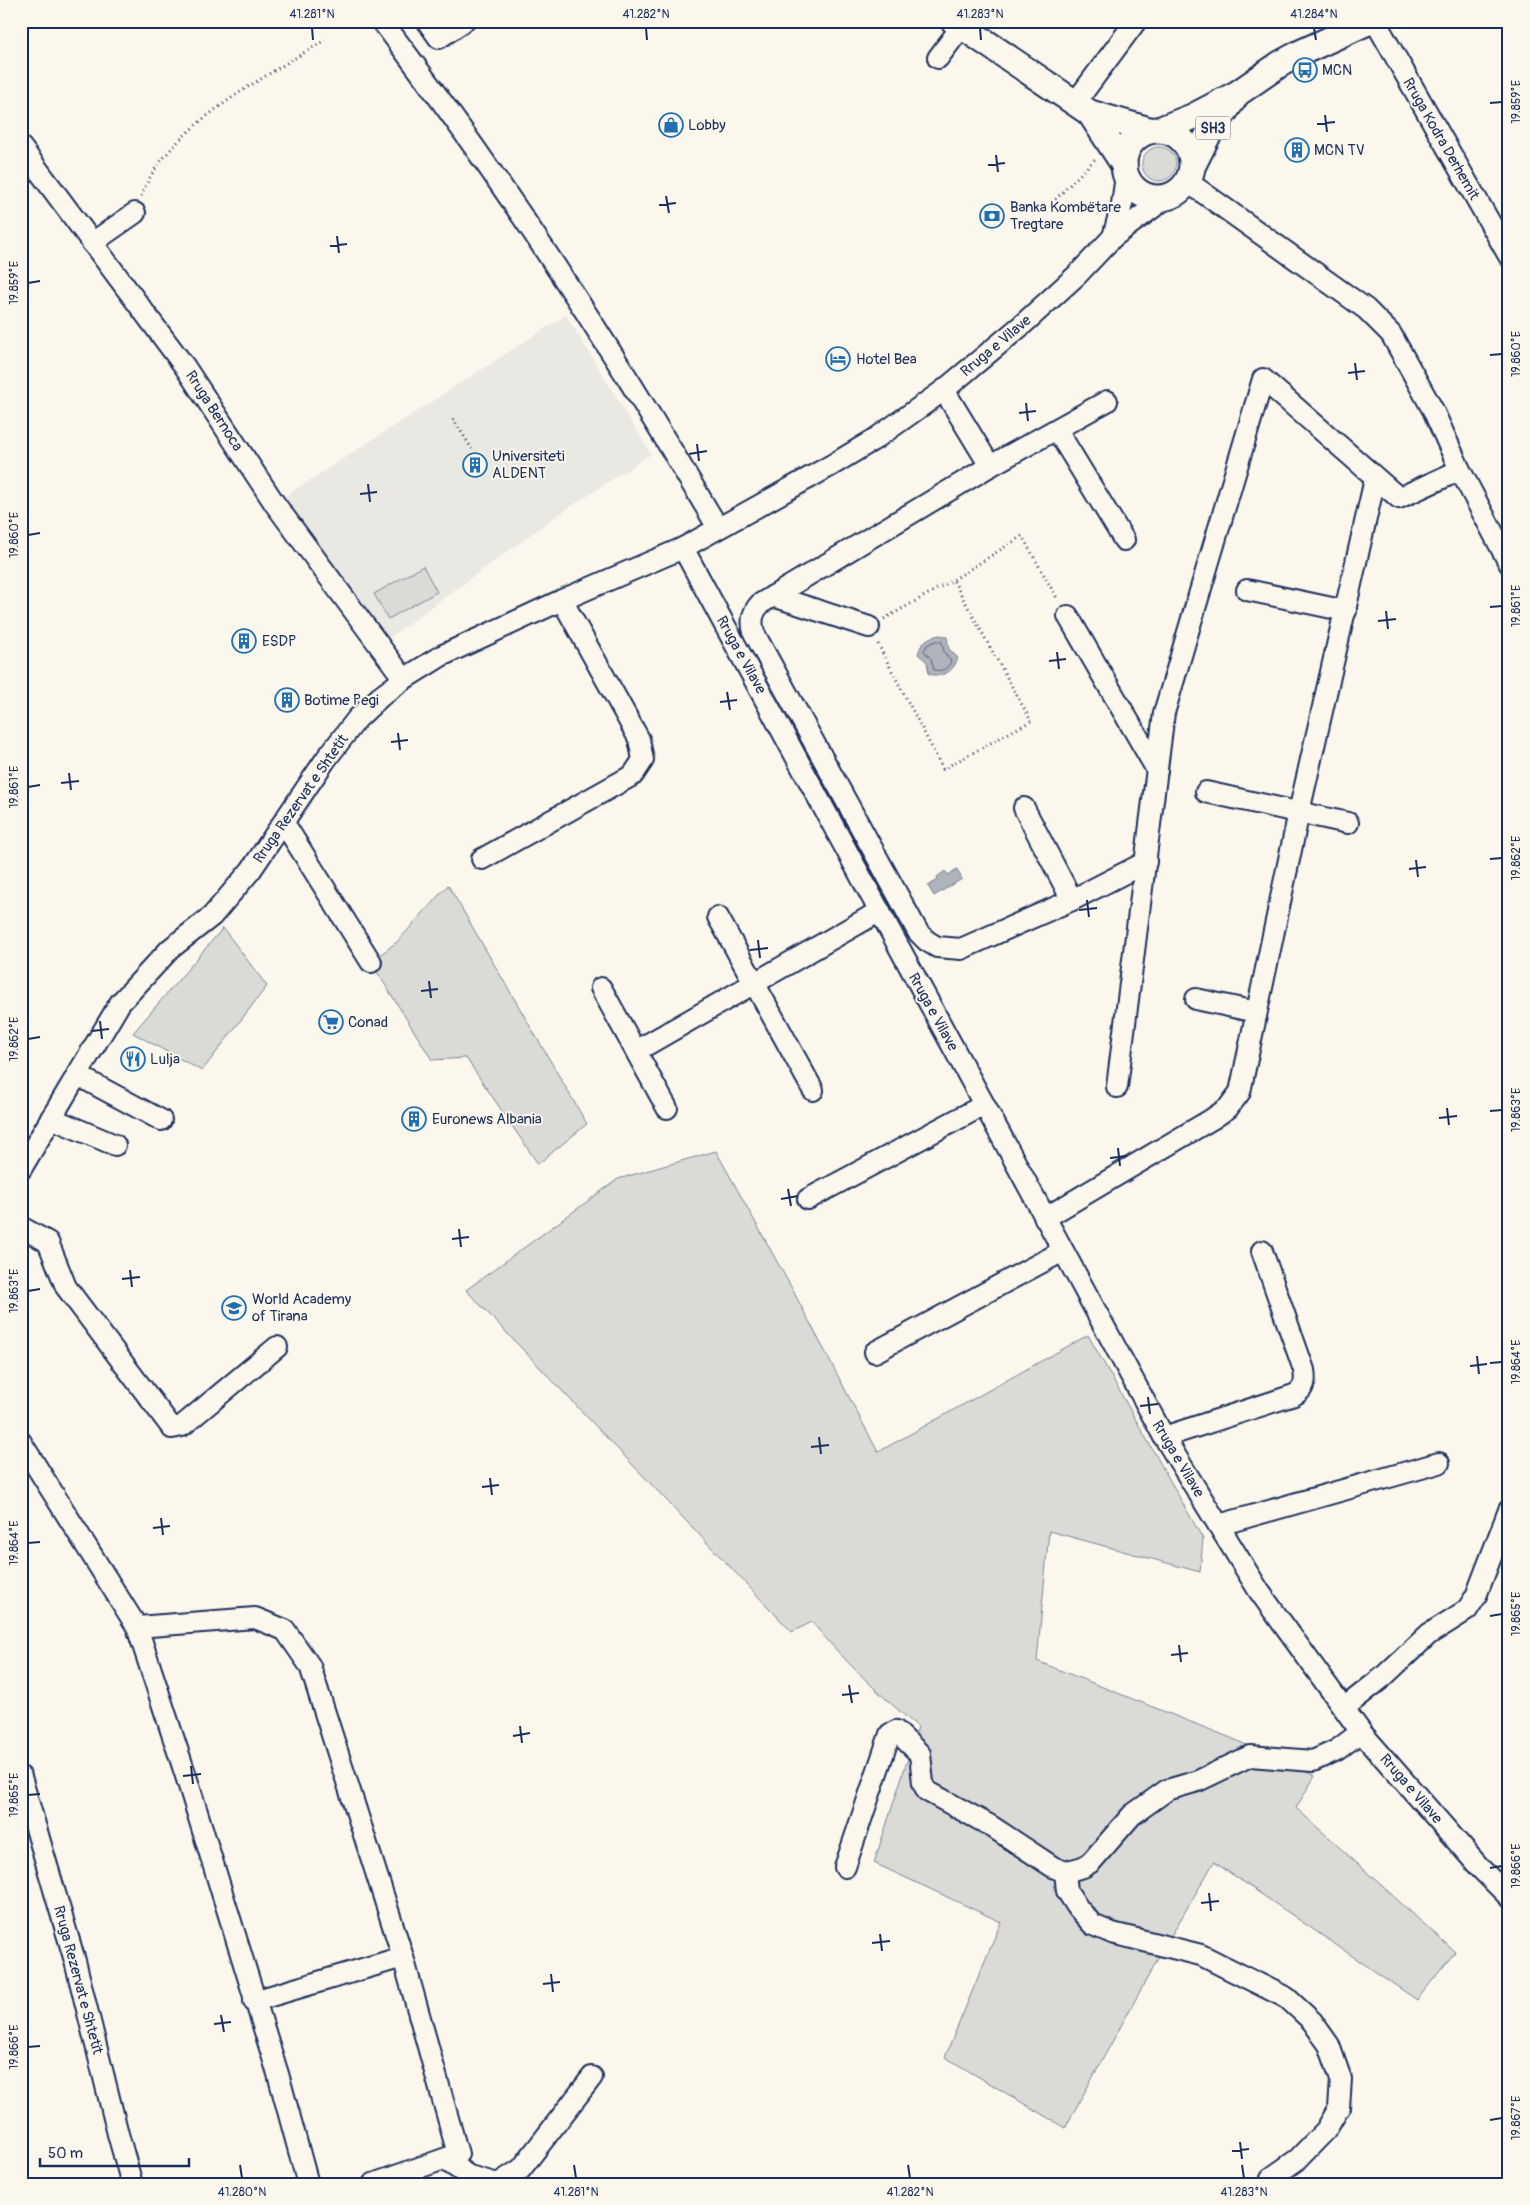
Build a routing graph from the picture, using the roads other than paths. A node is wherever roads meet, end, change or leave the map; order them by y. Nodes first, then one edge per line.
1 (382, 21) edge
2 (427, 21) edge
3 (464, 21) edge
4 (1136, 21) edge
5 (1370, 21) edge
6 (1375, 21) edge
7 (958, 24) edge
8 (938, 58) dead end
9 (1238, 93) junction
10 (1082, 108) junction
11 (1155, 130) junction
12 (22, 149) edge
13 (1125, 171) junction
14 (1190, 173) junction
15 (1166, 198) junction
16 (135, 213) road end
17 (1113, 237) junction
18 (92, 243) junction
19 (1509, 256) edge
20 (944, 390) junction
21 (1107, 400) dead end
22 (1057, 430) junction
23 (990, 466) junction
24 (1460, 470) junction
25 (1375, 479) junction
26 (718, 528) junction
27 (1124, 540) dead end
28 (683, 548) junction
29 (1509, 563) edge
30 (1247, 590) dead end
31 (773, 596) junction
32 (562, 600) junction
33 (1346, 612) junction
34 (1068, 616) road end
35 (870, 627) road end
36 (404, 679) junction
37 (1157, 770) junction
38 (1206, 792) dead end
39 (1024, 808) dead end
40 (1299, 812) junction
41 (284, 823) junction
42 (1348, 823) dead end
43 (482, 859) dead end
44 (1146, 862) junction
45 (1072, 900) junction
46 (880, 911) junction
47 (718, 917) dead end
48 (937, 947) junction
49 (371, 962) dead end
50 (910, 969) junction
51 (754, 985) junction
52 (601, 988) dead end
53 (1196, 999) dead end
54 (1256, 1012) junction
55 (636, 1051) junction
56 (77, 1075) junction
57 (1117, 1087) dead end
58 (813, 1090) dead end
59 (984, 1105) junction
60 (667, 1108) dead end
61 (51, 1118) junction
62 (161, 1120) dead end
63 (115, 1145) dead end
64 (21, 1169) edge
65 (808, 1199) dead end
66 (1044, 1218) junction
67 (21, 1227) edge
68 (1063, 1251) junction
69 (1262, 1251) dead end
70 (277, 1347) dead end
71 (875, 1352) dead end
72 (1164, 1437) junction
73 (21, 1442) edge
74 (1439, 1463) dead end
75 (1509, 1510) edge
76 (1219, 1525) junction
77 (137, 1627) junction
78 (1344, 1708) junction
79 (1361, 1732) junction
80 (21, 1777) edge
81 (845, 1868) dead end
82 (1065, 1872) junction
83 (1509, 1897) edge
84 (402, 1957) junction
85 (254, 2001) junction
86 (592, 2078) dead end
87 (444, 2160) junction
88 (1271, 2178) dead end
89 (132, 2184) edge
90 (308, 2184) edge
91 (373, 2184) edge

1 - 26 street
2 - 3 street
4 - 10 street
5 - 9 main road, SH3
6 - 19 street, Rruga Kodra Derhemit
7 - 8 street
7 - 10 main road
9 - 11 main road, SH3
9 - 14 main road, SH3
10 - 11 main road
10 - 13 main road
11 - 13 main road
11 - 14 main road
12 - 18 street, Rruga Bernoca
13 - 15 main road
13 - 17 street, Rruga e Vilave
14 - 15 main road
14 - 24 street
15 - 17 street, Rruga e Vilave
16 - 18 street
17 - 20 street, Rruga e Vilave
18 - 36 street, Rruga Bernoca
20 - 23 street
20 - 26 street, Rruga e Vilave
21 - 22 street
22 - 23 street
22 - 27 street
23 - 31 street
24 - 25 street
24 - 29 street
25 - 33 street
25 - 37 street
26 - 28 street, Rruga e Vilave
28 - 32 street, Rruga Rezervat e Shtetit
28 - 46 street, Rruga e Vilave
30 - 33 street
31 - 35 street
31 - 48 street
32 - 36 street, Rruga Rezervat e Shtetit
32 - 43 street
33 - 40 street
34 - 37 street
36 - 41 street, Rruga Rezervat e Shtetit
37 - 44 street
38 - 40 street
39 - 45 street
40 - 42 street
40 - 54 street
41 - 49 street
41 - 56 street, Rruga Rezervat e Shtetit
44 - 45 street
44 - 57 street
45 - 48 street
46 - 50 street, Rruga e Vilave
46 - 51 street
47 - 51 street
48 - 50 street
50 - 59 street, Rruga e Vilave
51 - 55 street
51 - 58 street
52 - 55 street
53 - 54 street
54 - 66 street
55 - 60 street
56 - 61 street, Rruga Rezervat e Shtetit
56 - 62 street
59 - 65 street
59 - 66 street, Rruga e Vilave
61 - 63 street
61 - 64 street, Rruga Rezervat e Shtetit
66 - 68 street, Rruga e Vilave
67 - 70 street
68 - 71 street
68 - 72 street, Rruga e Vilave
69 - 72 street
72 - 76 street, Rruga e Vilave
73 - 77 street
74 - 76 street
75 - 78 street
76 - 78 street, Rruga e Vilave
77 - 84 street
77 - 85 street
78 - 79 street, Rruga e Vilave
79 - 82 street
79 - 83 street, Rruga e Vilave
80 - 89 street, Rruga Rezervat e Shtetit
81 - 82 street
82 - 88 street
84 - 85 street
84 - 87 street
85 - 90 street
86 - 87 street
87 - 91 street

